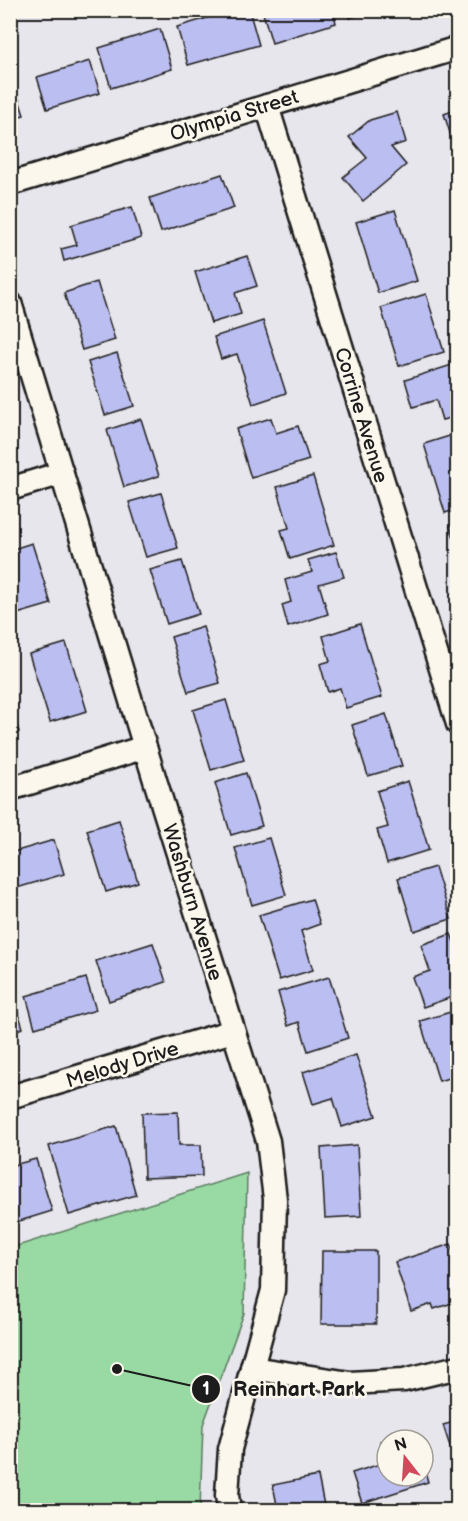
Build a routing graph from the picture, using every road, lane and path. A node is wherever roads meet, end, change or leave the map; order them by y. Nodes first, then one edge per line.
1 (458, 48) edge
2 (267, 106) junction
3 (10, 184) edge
4 (10, 303) edge
5 (62, 473) junction
6 (10, 489) edge
7 (458, 724) edge
8 (145, 747) junction
9 (10, 789) edge
10 (233, 1031) junction
11 (10, 1097) edge
12 (458, 1367) edge
13 (252, 1368) junction
14 (229, 1510) edge

1 - 2 street, Olympia Street
2 - 3 street, Olympia Street
2 - 7 street, Corrine Avenue
4 - 5 street, Washburn Avenue
5 - 6 street
5 - 8 street, Washburn Avenue
8 - 9 street
8 - 10 street, Washburn Avenue
10 - 11 street, Melody Drive
10 - 13 street, Washburn Avenue
12 - 13 street
13 - 14 street, Washburn Avenue

